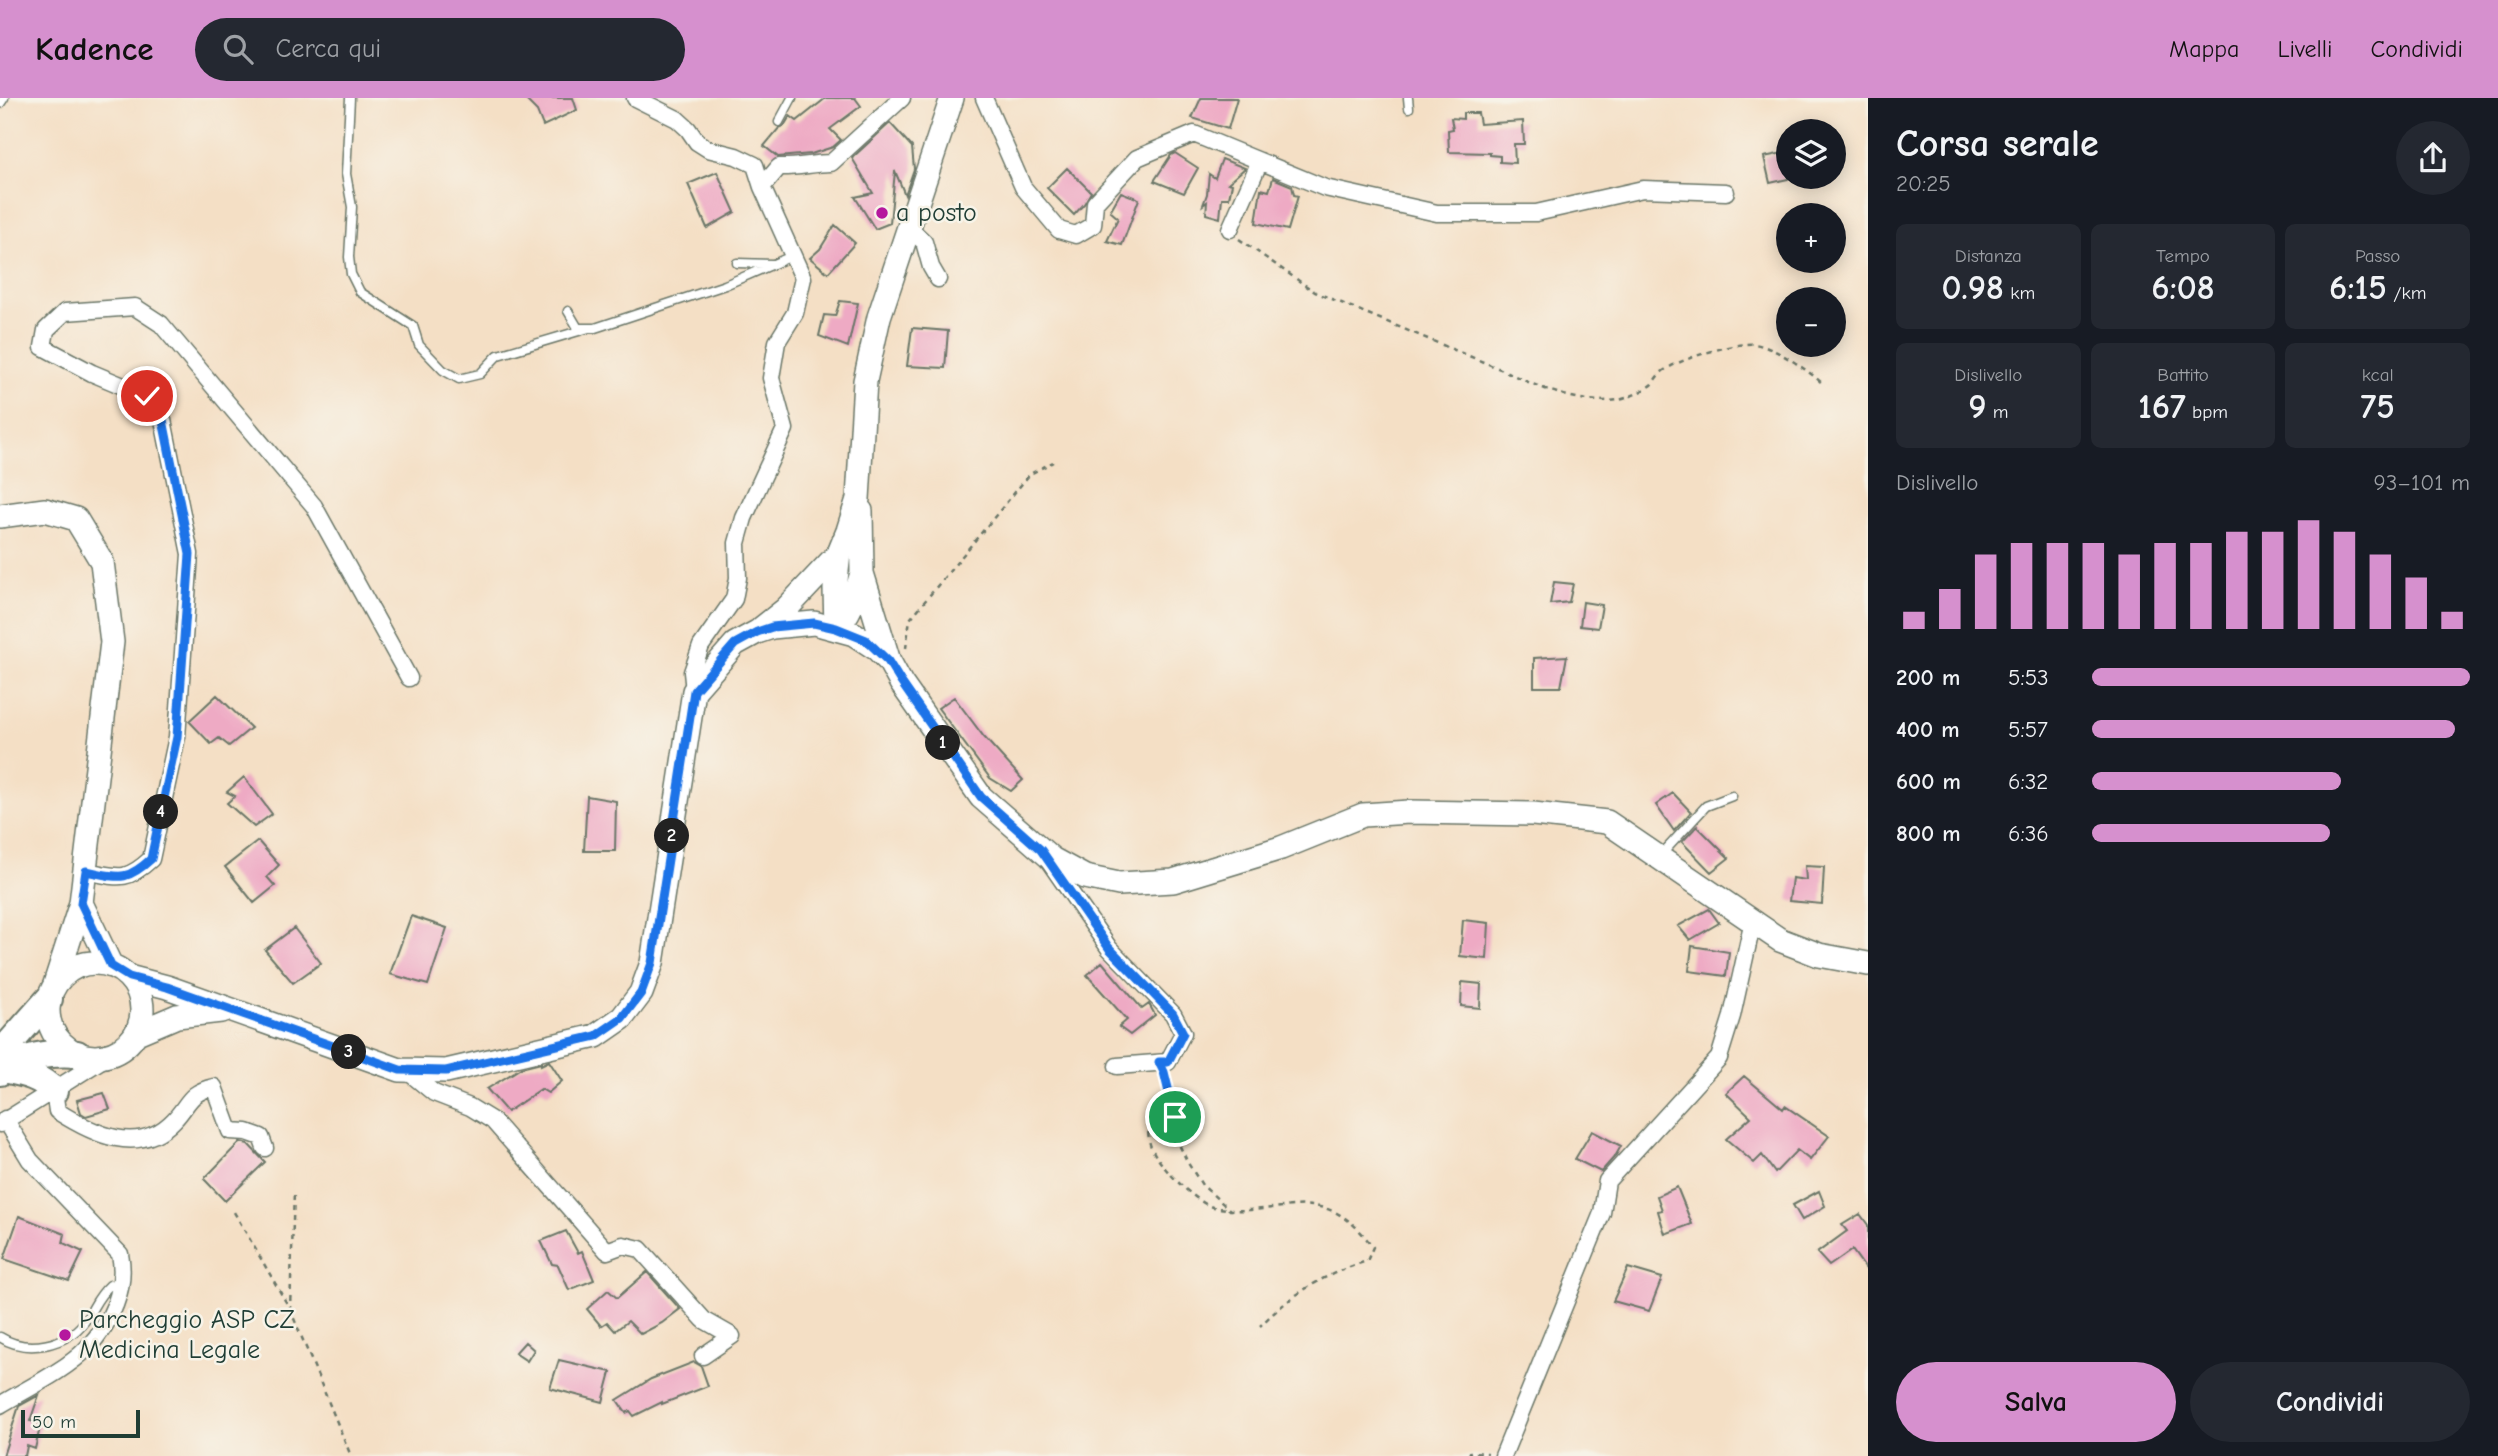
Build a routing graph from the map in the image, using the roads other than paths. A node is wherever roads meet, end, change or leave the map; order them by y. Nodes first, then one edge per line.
1 (4, 98) edge
2 (350, 98) edge
3 (635, 98) edge
4 (792, 98) edge
5 (902, 98) edge
6 (951, 98) edge
7 (984, 98) edge
8 (1408, 98) edge
9 (0, 104) edge
10 (1409, 108) dead end
11 (779, 122) dead end
12 (1260, 161) junction
13 (762, 187) junction
14 (1726, 192) dead end
15 (908, 228) junction
16 (1230, 229) road end
17 (792, 256) junction
18 (737, 263) dead end
19 (775, 264) junction
20 (937, 279) dead end
21 (568, 311) dead end
22 (589, 328) junction
23 (858, 499) junction
24 (0, 516) edge
25 (839, 553) junction
26 (862, 573) junction
27 (836, 628) junction
28 (757, 632) junction
29 (897, 655) junction
30 (410, 678) dead end
31 (694, 691) junction
32 (1731, 796) dead end
33 (1041, 850) junction
34 (1660, 856) junction
35 (86, 871) junction
36 (81, 903) junction
37 (1753, 921) junction
38 (1868, 964) edge
39 (120, 972) junction
40 (52, 991) junction
41 (229, 1010) junction
42 (137, 1032) junction
43 (77, 1054) junction
44 (108, 1056) junction
45 (1, 1065) edge
46 (1117, 1066) dead end
47 (406, 1070) junction
48 (54, 1091) junction
49 (3, 1121) edge
50 (265, 1148) dead end
51 (120, 1289) junction
52 (0, 1337) edge
53 (703, 1356) dead end
54 (0, 1405) edge
55 (1503, 1456) edge

1 - 9 lane
2 - 22 lane
3 - 13 street
4 - 11 lane
5 - 13 street
6 - 15 main road
7 - 12 street
8 - 10 lane
12 - 14 street
12 - 16 street
13 - 17 street
15 - 20 street
15 - 23 main road
17 - 19 lane
17 - 31 street
18 - 19 lane
19 - 22 lane
21 - 22 lane
23 - 25 main road
23 - 26 main road
24 - 35 main road
25 - 27 main road
25 - 28 main road
26 - 27 main road
26 - 29 main road
27 - 28 main road
27 - 29 main road
28 - 31 main road
29 - 33 main road
30 - 35 street
31 - 47 main road
32 - 34 lane
33 - 34 main road
33 - 46 street
34 - 37 main road
35 - 36 main road
36 - 39 main road
36 - 40 main road
37 - 38 main road
37 - 55 street
39 - 40 main road
39 - 41 main road
39 - 42 main road
40 - 43 main road
40 - 45 highway
41 - 42 main road
41 - 47 main road
42 - 44 main road
43 - 44 main road
43 - 45 highway
44 - 48 street
45 - 48 highway
47 - 53 street
48 - 49 street
48 - 50 street
49 - 51 street
51 - 52 lane
51 - 54 street

